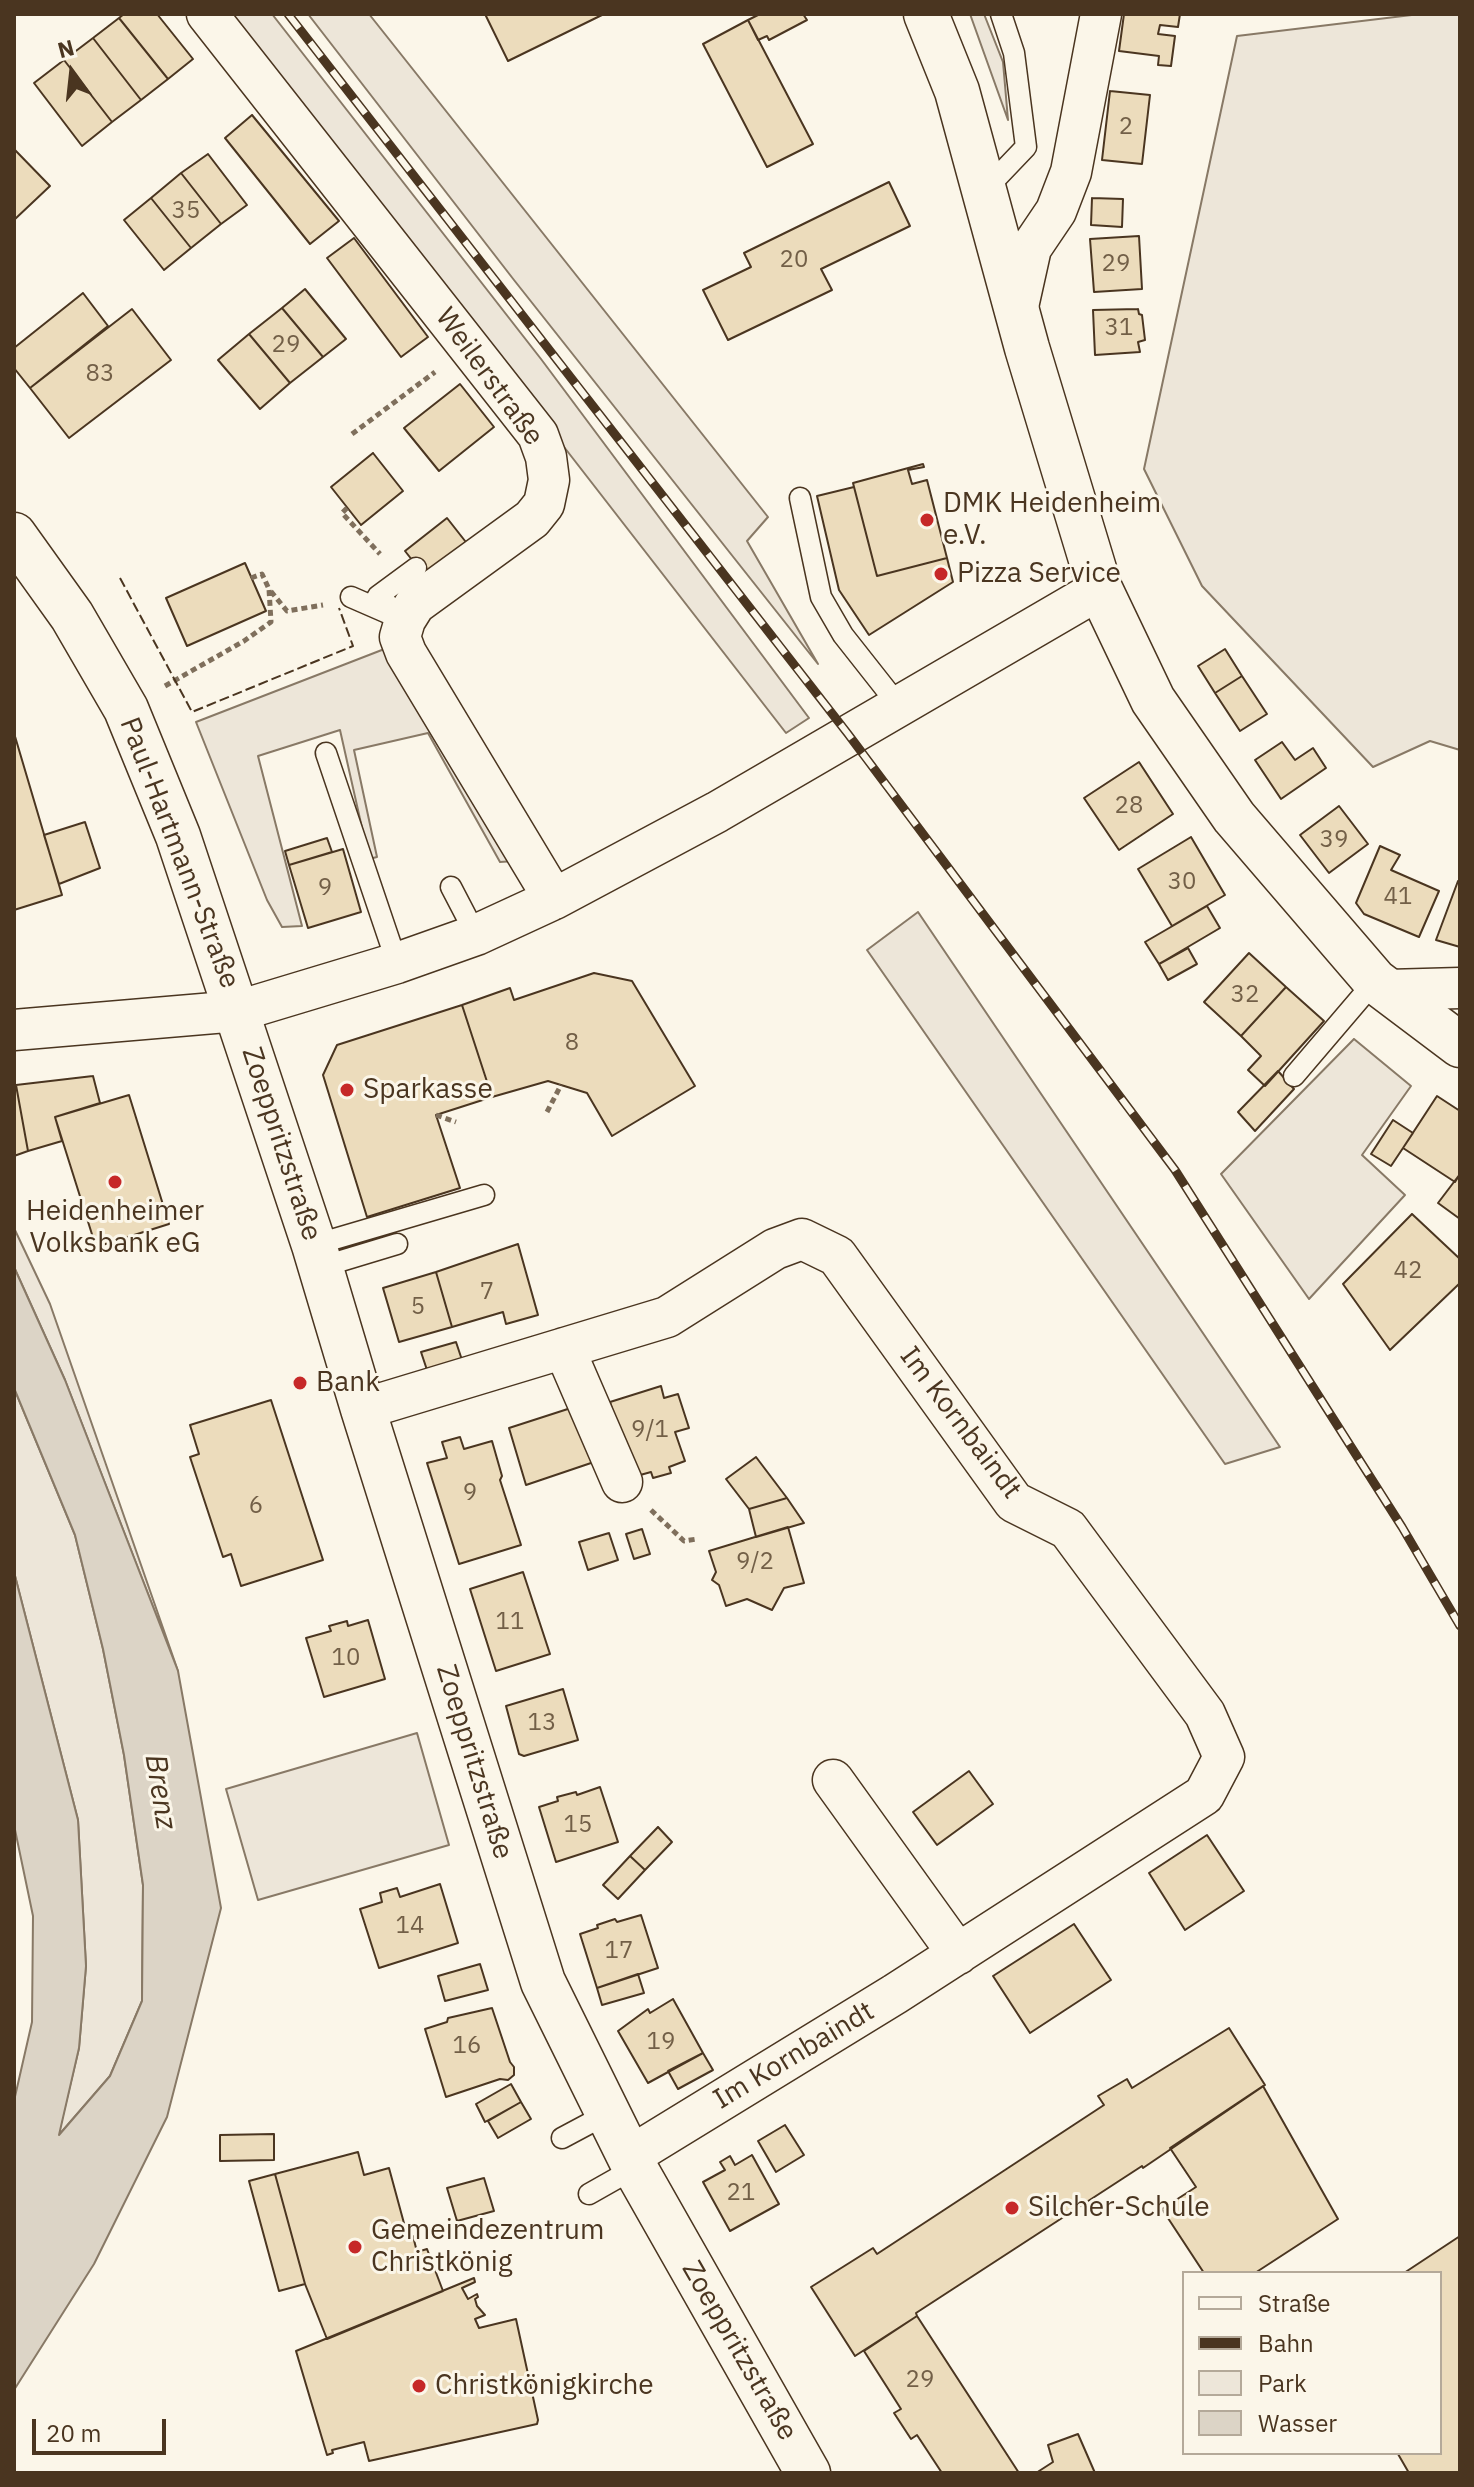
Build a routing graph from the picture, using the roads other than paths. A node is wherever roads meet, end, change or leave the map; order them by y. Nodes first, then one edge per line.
1 (207, 14) edge
2 (926, 14) edge
3 (1001, 14) edge
4 (1101, 14) edge
5 (984, 191) junction
6 (1017, 311) junction
7 (800, 498) dead end
8 (14, 535) edge
9 (408, 573) road end
10 (1100, 589) junction
11 (351, 597) road end
12 (405, 620) junction
13 (899, 706) junction
14 (326, 753) dead end
15 (451, 887) dead end
16 (554, 899) junction
17 (476, 935) junction
18 (397, 963) junction
19 (1382, 986) junction
20 (1449, 988) edge
21 (238, 1011) junction
22 (14, 1030) edge
23 (1460, 1045) edge
24 (1294, 1076) dead end
25 (484, 1195) dead end
26 (397, 1244) dead end
27 (318, 1256) junction
28 (564, 1348) junction
29 (363, 1409) junction
30 (622, 1482) road end
31 (833, 1780) dead end
32 (958, 1954) junction
33 (607, 2114) junction
34 (562, 2138) dead end
35 (632, 2162) junction
36 (589, 2194) dead end
37 (808, 2473) edge

1 - 12 street, Weilerstraße
2 - 5 main road
3 - 5 lane
4 - 6 street
5 - 6 main road
6 - 10 main road
7 - 13 lane
8 - 21 main road, Paul-Hartmann-Straße
9 - 12 lane
10 - 13 street
10 - 19 main road
11 - 12 lane
12 - 16 street
13 - 16 street
14 - 18 lane
15 - 17 lane
16 - 17 street
17 - 18 street
18 - 21 street
19 - 20 street
19 - 23 main road
19 - 24 lane
21 - 22 street
21 - 27 main road, Zoeppritzstraße
25 - 27 lane
26 - 27 lane
27 - 29 main road, Zoeppritzstraße
28 - 29 street, Im Kornbaindt
28 - 30 street
28 - 32 street, Im Kornbaindt
29 - 33 main road, Zoeppritzstraße
31 - 32 street
32 - 35 street, Im Kornbaindt
33 - 34 lane
33 - 35 main road, Zoeppritzstraße
35 - 36 lane
35 - 37 main road, Zoeppritzstraße

